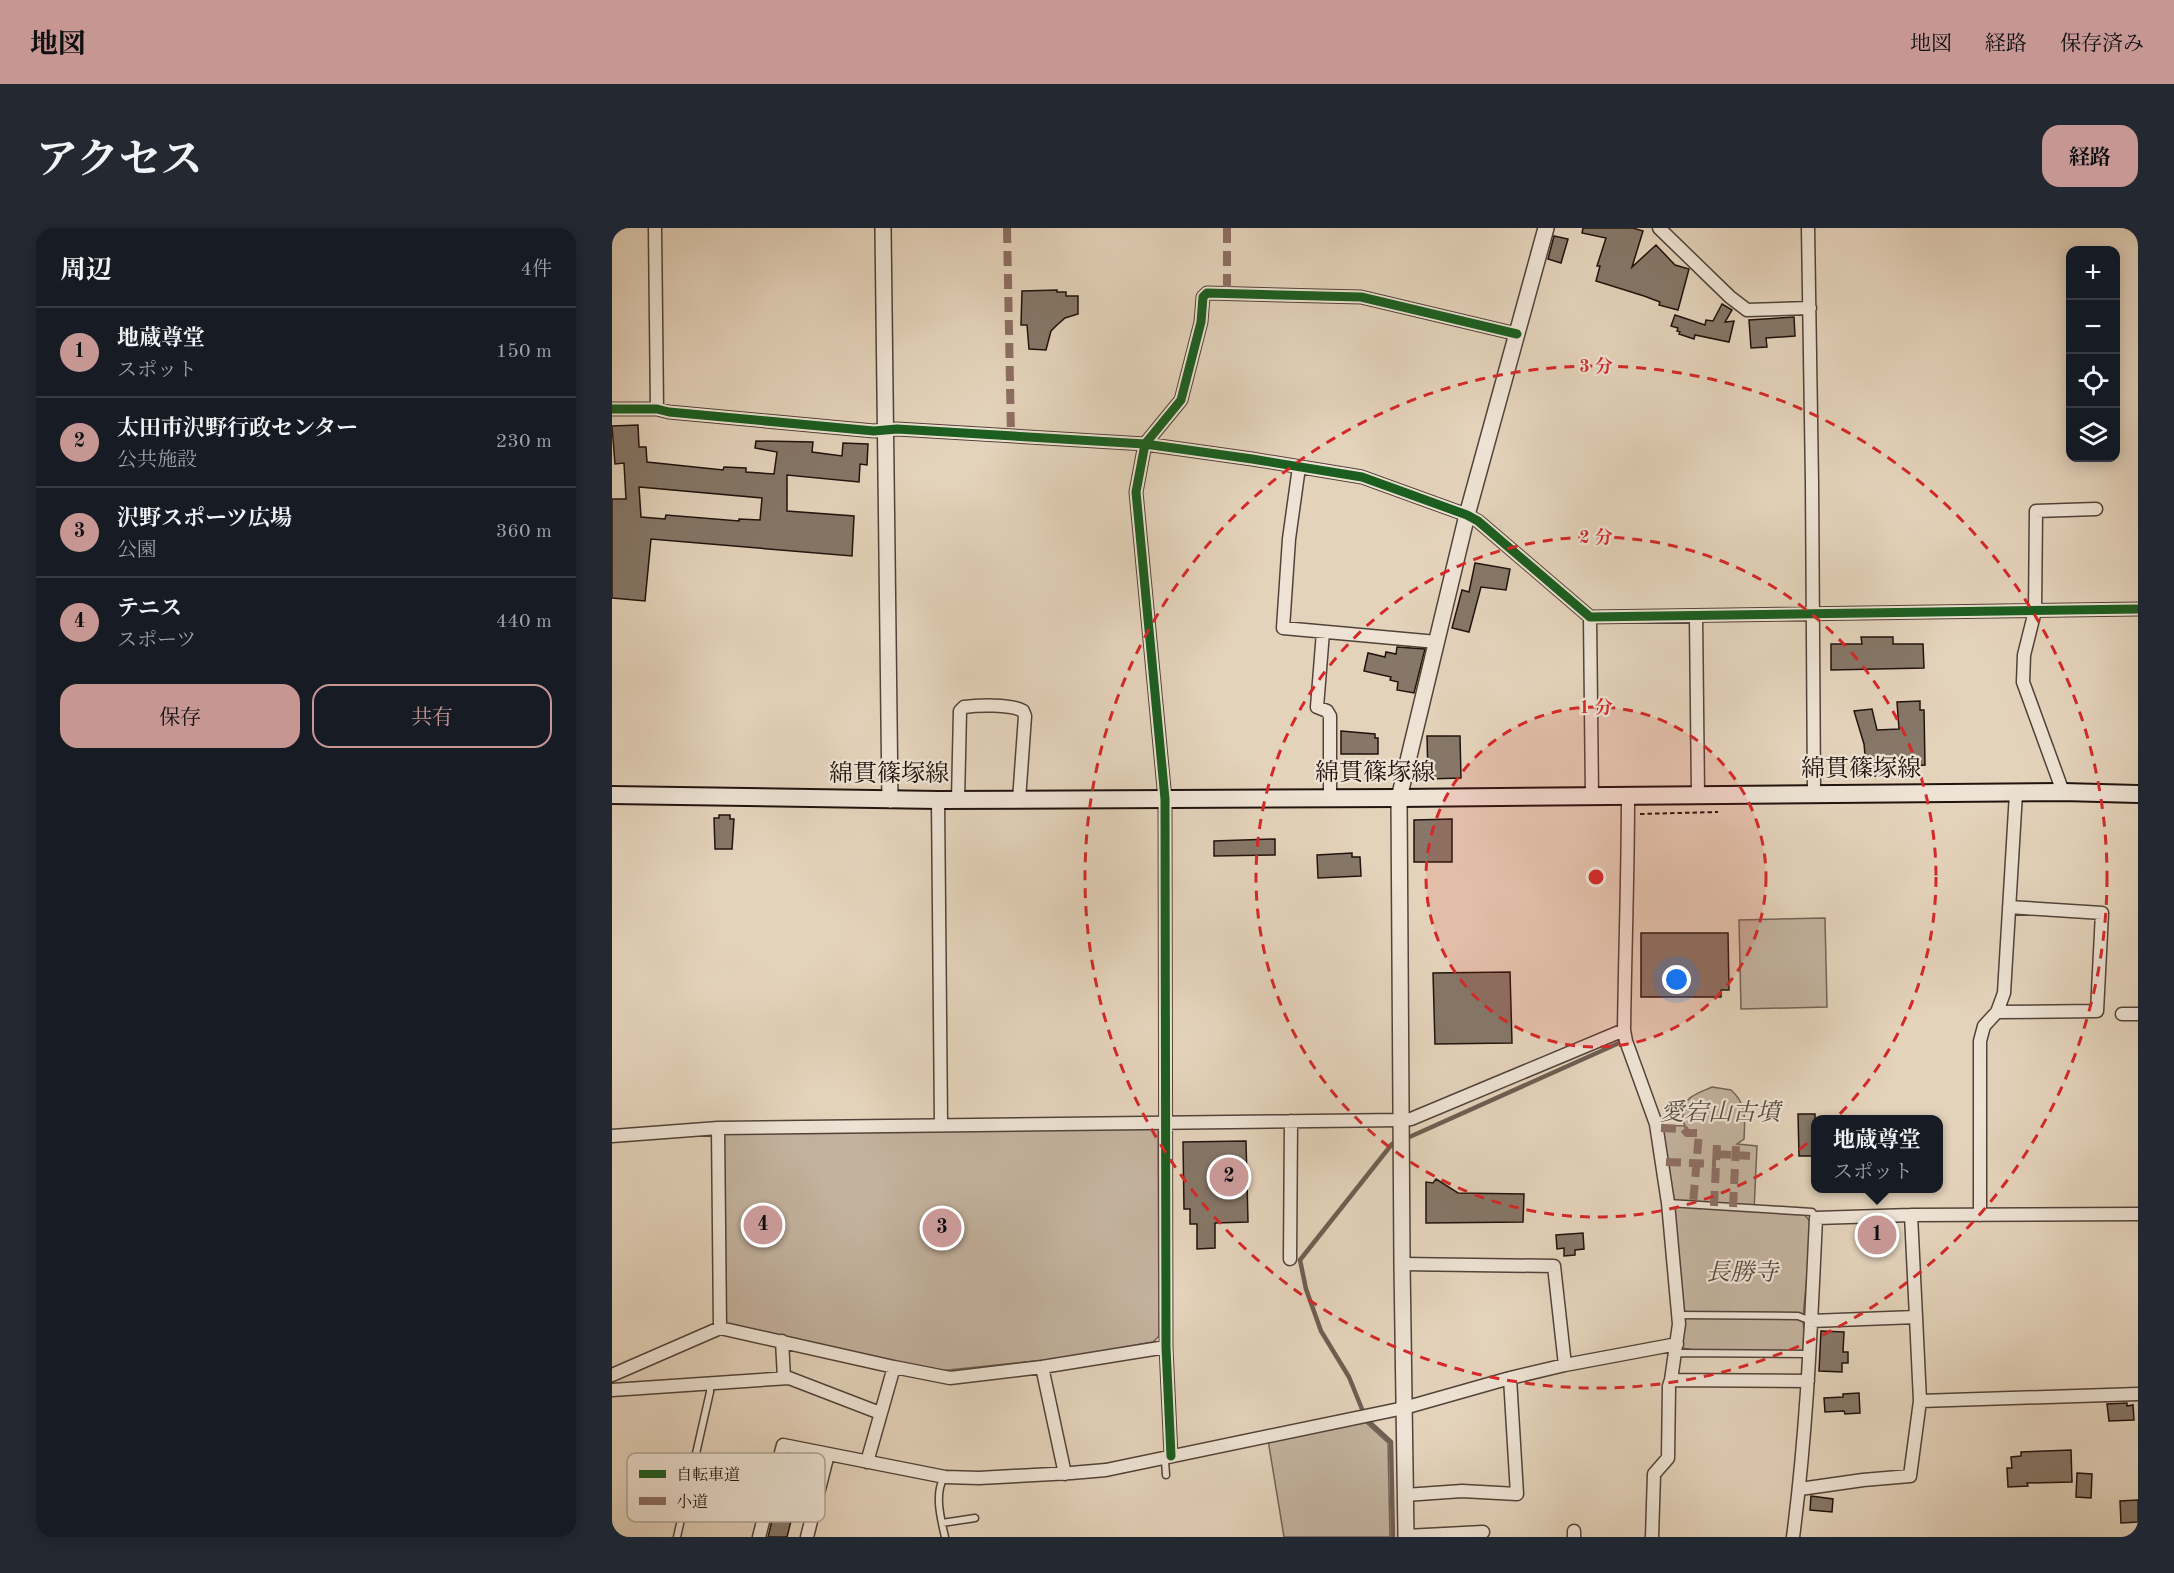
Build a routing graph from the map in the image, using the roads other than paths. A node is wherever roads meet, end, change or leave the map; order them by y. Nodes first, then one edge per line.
1 (655, 228) edge
2 (883, 228) edge
3 (1546, 228) edge
4 (1659, 228) edge
5 (1808, 228) edge
6 (1810, 308) junction
7 (1517, 334) junction
8 (612, 409) edge
9 (657, 409) junction
10 (887, 430) junction
11 (1145, 444) junction
12 (1299, 467) junction
13 (2096, 509) dead end
14 (1467, 514) junction
15 (2138, 609) edge
16 (2035, 611) junction
17 (1812, 614) junction
18 (1696, 617) junction
19 (1590, 618) junction
20 (1323, 632) junction
21 (1437, 642) junction
22 (2063, 792) junction
23 (2016, 793) junction
24 (1814, 794) junction
25 (2138, 794) edge
26 (612, 795) edge
27 (1698, 795) junction
28 (1592, 796) junction
29 (1628, 796) junction
30 (1399, 798) junction
31 (1165, 799) junction
32 (1330, 799) junction
33 (890, 800) junction
34 (938, 800) junction
35 (958, 800) junction
36 (1019, 800) junction
37 (2009, 907) junction
38 (1997, 1012) junction
39 (2122, 1014) dead end
40 (2138, 1014) edge
41 (1624, 1030) junction
42 (1401, 1120) junction
43 (1291, 1121) junction
44 (1166, 1123) junction
45 (941, 1124) junction
46 (718, 1128) junction
47 (612, 1136) edge
48 (1668, 1203) junction
49 (2138, 1214) edge
50 (1911, 1215) junction
51 (1980, 1215) junction
52 (1816, 1218) junction
53 (1290, 1259) dead end
54 (1402, 1264) junction
55 (1678, 1315) junction
56 (1916, 1317) junction
57 (1811, 1321) junction
58 (720, 1328) junction
59 (782, 1341) junction
60 (1166, 1347) junction
61 (1676, 1350) junction
62 (1810, 1354) junction
63 (1565, 1365) junction
64 (894, 1367) junction
65 (1042, 1367) junction
66 (612, 1375) edge
67 (784, 1378) junction
68 (1510, 1378) junction
69 (1671, 1380) junction
70 (1808, 1381) junction
71 (710, 1383) junction
72 (612, 1390) edge
73 (2138, 1394) edge
74 (1920, 1401) junction
75 (1404, 1408) junction
76 (880, 1413) junction
77 (696, 1453) edge
78 (781, 1453) edge
79 (823, 1453) edge
80 (825, 1453) edge
81 (828, 1454) junction
82 (1171, 1456) junction
83 (867, 1462) junction
84 (825, 1466) edge
85 (1065, 1474) junction
86 (1166, 1475) dead end
87 (945, 1477) junction
88 (1800, 1489) junction
89 (1405, 1495) junction
90 (975, 1518) dead end
91 (680, 1522) edge
92 (763, 1522) edge
93 (811, 1522) edge
94 (942, 1523) junction
95 (1483, 1532) dead end
96 (1406, 1536) edge
97 (677, 1537) edge
98 (759, 1537) edge
99 (807, 1537) edge
100 (944, 1537) edge
101 (1652, 1537) edge
102 (1793, 1537) edge

1 - 9 street
2 - 10 street
3 - 7 street
4 - 6 street
5 - 6 street
6 - 17 street
7 - 11 street
7 - 14 street
8 - 9 street
9 - 10 street
10 - 11 street
10 - 33 street
11 - 12 street
11 - 31 street
12 - 14 street
12 - 20 street
13 - 16 street
14 - 19 street
14 - 21 street
15 - 16 street
16 - 17 street
16 - 22 street
17 - 18 street
17 - 24 street
18 - 19 street
18 - 27 street
19 - 28 street
20 - 21 street
20 - 32 street
21 - 30 street
22 - 23 main road, 綿貫篠塚線
22 - 25 main road, 綿貫篠塚線
23 - 24 main road, 綿貫篠塚線
23 - 37 street
24 - 27 main road, 綿貫篠塚線
26 - 33 main road, 綿貫篠塚線
27 - 29 main road, 綿貫篠塚線
28 - 29 main road, 綿貫篠塚線
28 - 30 main road, 綿貫篠塚線
29 - 41 street
30 - 32 main road, 綿貫篠塚線
30 - 42 street
31 - 32 main road, 綿貫篠塚線
31 - 36 main road, 綿貫篠塚線
31 - 44 street
33 - 34 main road, 綿貫篠塚線
34 - 35 main road, 綿貫篠塚線
34 - 45 street
35 - 36 main road, 綿貫篠塚線
35 - 36 street
37 - 38 street
37 - 38 street
38 - 51 street
39 - 40 street
41 - 42 street
41 - 48 street
42 - 43 street
42 - 54 street
43 - 44 street
43 - 53 street
44 - 45 street
44 - 60 street
45 - 46 street
46 - 47 street
46 - 58 street
48 - 52 lane
48 - 55 street
49 - 51 street
50 - 51 street
50 - 52 street
50 - 56 street
52 - 57 street
54 - 63 street
54 - 75 street
55 - 57 lane
55 - 61 street
56 - 57 street
56 - 74 street
57 - 62 street
58 - 59 street
58 - 66 street
59 - 64 street
59 - 67 street
60 - 65 street
60 - 82 street
61 - 62 lane
61 - 63 street
61 - 69 street
62 - 70 street
63 - 68 street
64 - 65 street
64 - 76 street
65 - 85 street
67 - 71 street
67 - 76 street
68 - 75 street
68 - 89 street
69 - 70 street
69 - 101 street
70 - 88 street
71 - 72 street
71 - 77 lane
73 - 74 street
74 - 88 street
75 - 82 street
75 - 89 street
76 - 83 street
78 - 79 street
80 - 81 street
81 - 83 street
81 - 84 street
82 - 85 street
82 - 86 lane
83 - 87 street
85 - 87 street
87 - 94 lane
88 - 102 street
89 - 96 street
90 - 94 lane
91 - 97 lane
92 - 98 street
93 - 99 street
94 - 100 lane
95 - 96 street

